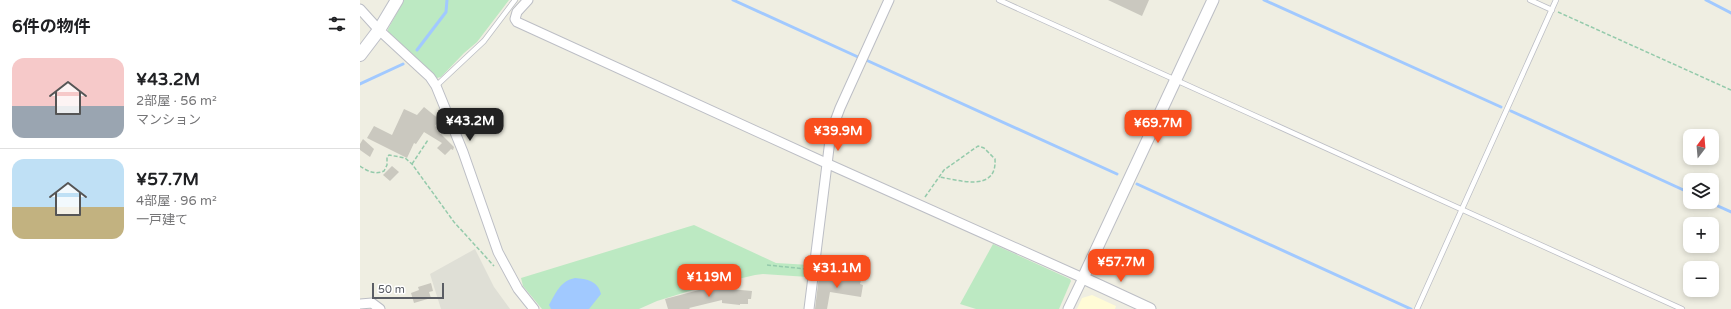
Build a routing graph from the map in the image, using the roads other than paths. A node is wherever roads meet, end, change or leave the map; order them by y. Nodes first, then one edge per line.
1 (397, 0) edge
2 (515, 0) edge
3 (528, 0) edge
4 (890, 0) edge
5 (999, 0) edge
6 (1213, 0) edge
7 (1530, 0) edge
8 (1556, 0) edge
9 (360, 9) edge
10 (1552, 10) junction
11 (379, 30) junction
12 (360, 55) edge
13 (1175, 79) junction
14 (436, 86) junction
15 (826, 163) junction
16 (1462, 210) junction
17 (1083, 278) junction
18 (360, 304) edge
19 (380, 309) edge
20 (534, 309) edge
21 (809, 309) edge
22 (1068, 309) edge
23 (1150, 309) edge
24 (1417, 309) edge
25 (1682, 309) edge

1 - 11 main road
2 - 14 lane
3 - 15 street
4 - 15 street
5 - 13 lane
6 - 13 street
7 - 10 lane
8 - 10 lane
9 - 11 street
10 - 16 lane
11 - 12 main road
11 - 14 street
13 - 16 lane
13 - 17 street
14 - 20 street
15 - 17 street
15 - 21 street
16 - 24 lane
16 - 25 lane
17 - 22 street
17 - 23 street
18 - 19 street

